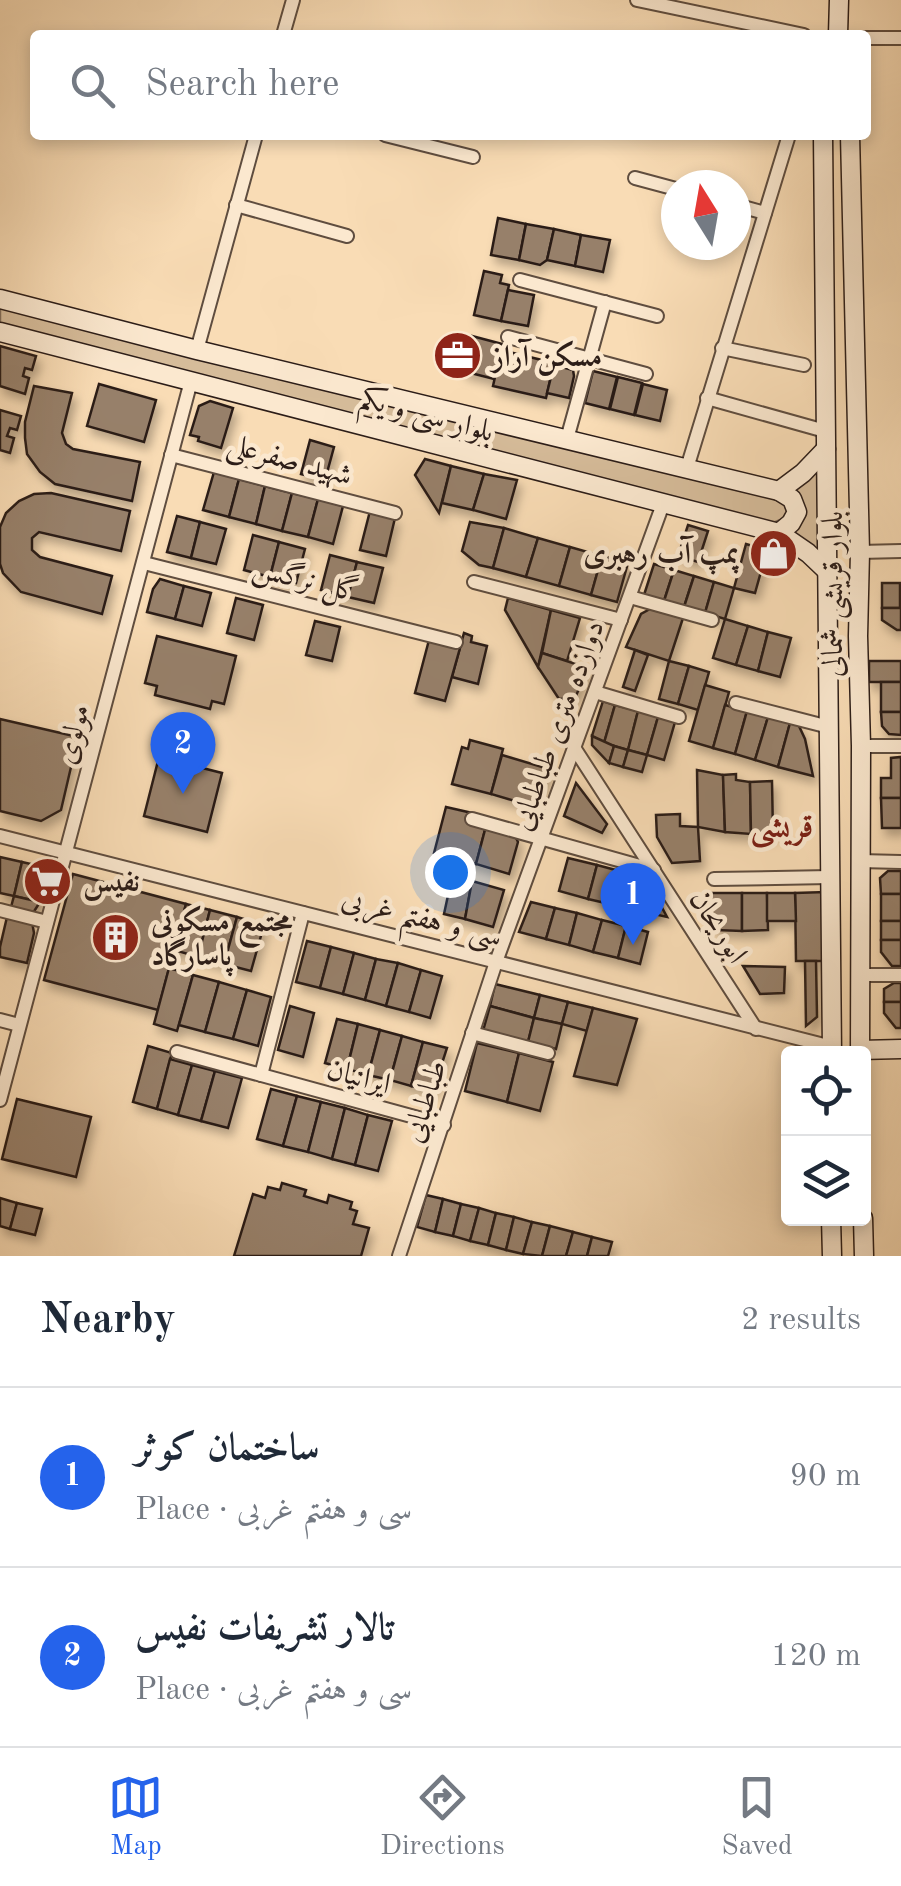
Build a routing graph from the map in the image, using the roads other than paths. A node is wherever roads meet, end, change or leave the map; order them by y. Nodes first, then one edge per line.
1 (292, 0) edge
2 (637, 0) edge
3 (839, 0) edge
4 (666, 3) edge
5 (284, 30) edge
6 (782, 30) edge
7 (838, 30) edge
8 (871, 38) edge
9 (901, 38) edge
10 (255, 140) edge
11 (405, 140) edge
12 (787, 140) edge
13 (822, 140) edge
14 (850, 140) edge
15 (472, 157) dead end
16 (634, 178) dead end
17 (661, 185) edge
18 (236, 205) junction
19 (751, 209) edge
20 (764, 213) junction
21 (347, 236) dead end
22 (520, 280) dead end
23 (0, 299) edge
24 (605, 302) junction
25 (657, 316) dead end
26 (0, 332) edge
27 (508, 337) dead end
28 (722, 348) junction
29 (197, 350) junction
30 (590, 359) junction
31 (804, 365) dead end
32 (646, 374) dead end
33 (191, 381) junction
34 (707, 398) junction
35 (568, 439) junction
36 (826, 440) junction
37 (171, 454) junction
38 (687, 468) junction
39 (779, 490) junction
40 (663, 504) junction
41 (395, 513) dead end
42 (780, 533) junction
43 (901, 551) edge
44 (860, 552) junction
45 (144, 564) junction
46 (828, 572) junction
47 (474, 582) dead end
48 (630, 597) junction
49 (621, 620) junction
50 (712, 620) dead end
51 (456, 642) dead end
52 (595, 692) junction
53 (736, 703) dead end
54 (679, 716) dead end
55 (829, 727) junction
56 (861, 746) junction
57 (901, 746) edge
58 (575, 749) junction
59 (472, 819) dead end
60 (0, 836) edge
61 (542, 840) junction
62 (66, 853) junction
63 (860, 861) junction
64 (901, 862) edge
65 (654, 870) junction
66 (830, 878) junction
67 (714, 879) dead end
68 (0, 910) edge
69 (303, 913) junction
70 (47, 922) junction
71 (496, 962) junction
72 (901, 975) edge
73 (860, 976) junction
74 (0, 1020) edge
75 (19, 1025) junction
76 (756, 1029) junction
77 (472, 1033) junction
78 (818, 1046) edge
79 (832, 1046) edge
80 (860, 1046) edge
81 (901, 1050) edge
82 (871, 1051) edge
83 (177, 1052) dead end
84 (548, 1053) dead end
85 (261, 1075) junction
86 (0, 1100) edge
87 (444, 1125) junction
88 (831, 1226) edge
89 (863, 1226) edge
90 (399, 1256) edge
91 (832, 1256) edge
92 (864, 1256) edge

1 - 5 street
2 - 4 street
3 - 7 main road
4 - 6 street
8 - 9 street
10 - 18 street
11 - 15 street
12 - 20 street
13 - 36 main road, بلوار قریشی شمالی
14 - 44 main road, بلوار قریشی شمالی
16 - 17 street
18 - 21 street
18 - 29 street
19 - 20 street
20 - 28 street
22 - 24 street
23 - 29 main road, بلوار سی و یکم
24 - 25 street
24 - 30 street
26 - 33 main road, بلوار سی و یکم
27 - 30 street
28 - 31 street
28 - 34 street
29 - 35 main road, بلوار سی و یکم
30 - 32 street
30 - 35 street
33 - 37 street, مولوی
33 - 40 main road, بلوار سی و یکم
34 - 36 street
34 - 38 street
35 - 38 main road, بلوار سی و یکم
36 - 39 main road
36 - 46 main road, بلوار قریشی شمالی
37 - 41 street, شهید صفرعلی
37 - 45 street, مولوی
38 - 39 main road, بلوار سی و یکم
39 - 42 main road
40 - 42 main road, بلوار سی و یکم
40 - 48 street, دوازده متری طباطبایی
42 - 46 main road, بلوار سی و یکم
43 - 44 street
44 - 56 main road, بلوار قریشی شمالی
45 - 51 street, گل نرگس
45 - 62 street, مولوی
46 - 55 main road, بلوار قریشی شمالی
47 - 49 street
48 - 49 street, دوازده متری طباطبایی
48 - 50 street
49 - 52 street, دوازده متری طباطبایی
52 - 54 street
52 - 58 street, دوازده متری طباطبایی
53 - 55 street
55 - 66 main road, بلوار قریشی شمالی
56 - 57 street
56 - 63 main road, بلوار قریشی شمالی
58 - 61 street, دوازده متری طباطبایی
58 - 65 street, ابوریحان
59 - 61 street
60 - 62 street, سی و هفتم غربی
61 - 65 street
61 - 71 street, دوازده متری طباطبایی
62 - 69 street, سی و هفتم غربی
62 - 70 street, مولوی
63 - 64 street
63 - 73 main road, بلوار قریشی شمالی
65 - 76 street, ابوریحان
66 - 67 street
66 - 79 main road, بلوار قریشی شمالی
68 - 70 street
69 - 71 street, سی و هفتم غربی
69 - 85 street
70 - 75 street, مولوی
71 - 76 street, سی و هفتم غربی
71 - 77 street, طباطبایی
72 - 73 street
73 - 80 main road, بلوار قریشی شمالی
74 - 75 street
75 - 86 street, مولوی
76 - 78 street, سی و هفتم غربی
77 - 84 street
77 - 87 street, طباطبایی
81 - 82 main road
83 - 85 street, ایرانیان
85 - 87 street, ایرانیان
87 - 90 street, طباطبایی
88 - 91 main road
89 - 92 main road

